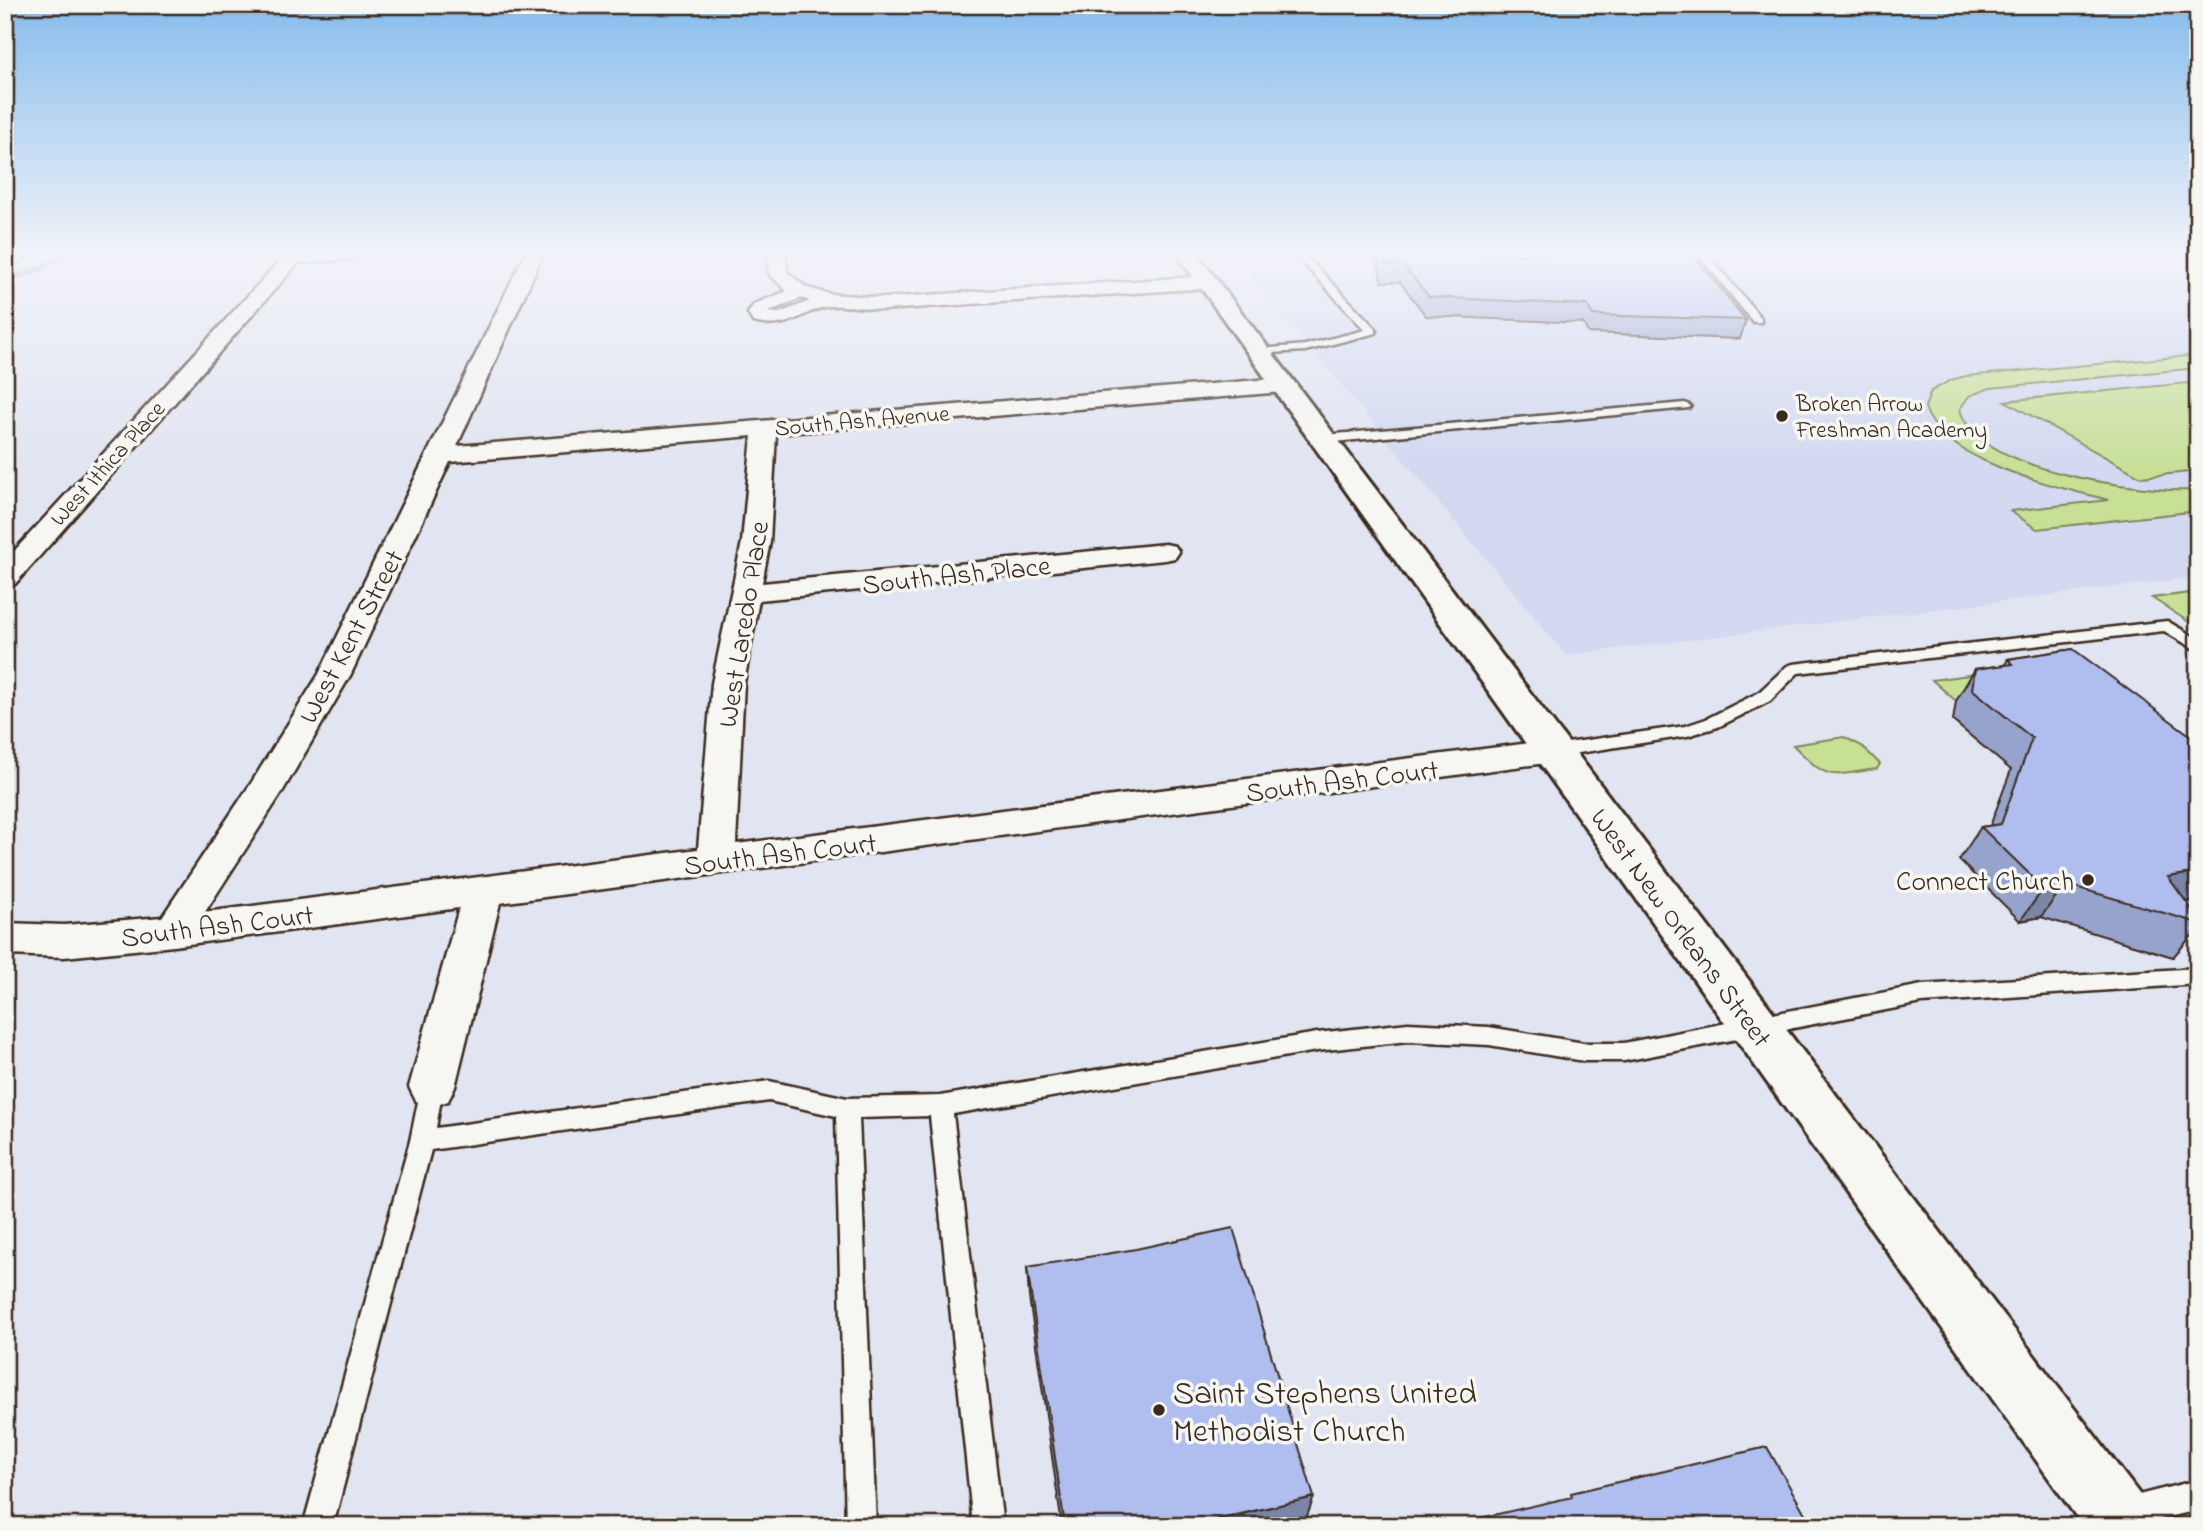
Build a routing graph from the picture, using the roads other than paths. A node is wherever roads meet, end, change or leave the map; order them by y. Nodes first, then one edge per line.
1 (230, 325) edge
2 (499, 325) edge
3 (1239, 325) edge
4 (1367, 325) edge
5 (1259, 352) junction
6 (1284, 385) junction
7 (1685, 406) dead end
8 (765, 428) junction
9 (1324, 439) junction
10 (441, 456) junction
11 (1165, 552) dead end
12 (5, 578) edge
13 (746, 593) junction
14 (2039, 639) junction
15 (2198, 646) edge
16 (2060, 655) edge
17 (1553, 751) junction
18 (716, 862) junction
19 (483, 893) junction
20 (174, 932) junction
21 (5, 939) edge
22 (2198, 976) edge
23 (1755, 1025) junction
24 (432, 1087) joint
25 (940, 1106) junction
26 (847, 1108) junction
27 (422, 1141) junction
28 (2198, 1495) edge
29 (2119, 1520) edge
30 (318, 1526) edge
31 (861, 1526) edge
32 (988, 1526) edge

1 - 12 street, West Ithica Place
2 - 10 street, West Kent Street
3 - 5 main road, West New Orleans Street
4 - 5 lane
5 - 6 main road, West New Orleans Street
6 - 8 street, South Ash Avenue
6 - 9 main road, West New Orleans Street
7 - 9 lane
8 - 10 street, South Ash Avenue
8 - 13 street, West Laredo Place
9 - 17 main road, West New Orleans Street
10 - 20 street, West Kent Street
11 - 13 street, South Ash Place
13 - 18 street, West Laredo Place
14 - 15 lane
14 - 16 lane
14 - 17 lane
17 - 18 street, South Ash Court
17 - 23 main road, West New Orleans Street
18 - 19 street, South Ash Court
19 - 20 street, South Ash Court
19 - 24 street
20 - 21 street, South Ash Court
22 - 23 lane
23 - 25 lane
23 - 29 main road, West New Orleans Street
24 - 27 lane
25 - 26 lane
25 - 32 lane
26 - 27 lane
26 - 31 lane
27 - 30 lane
28 - 29 lane

